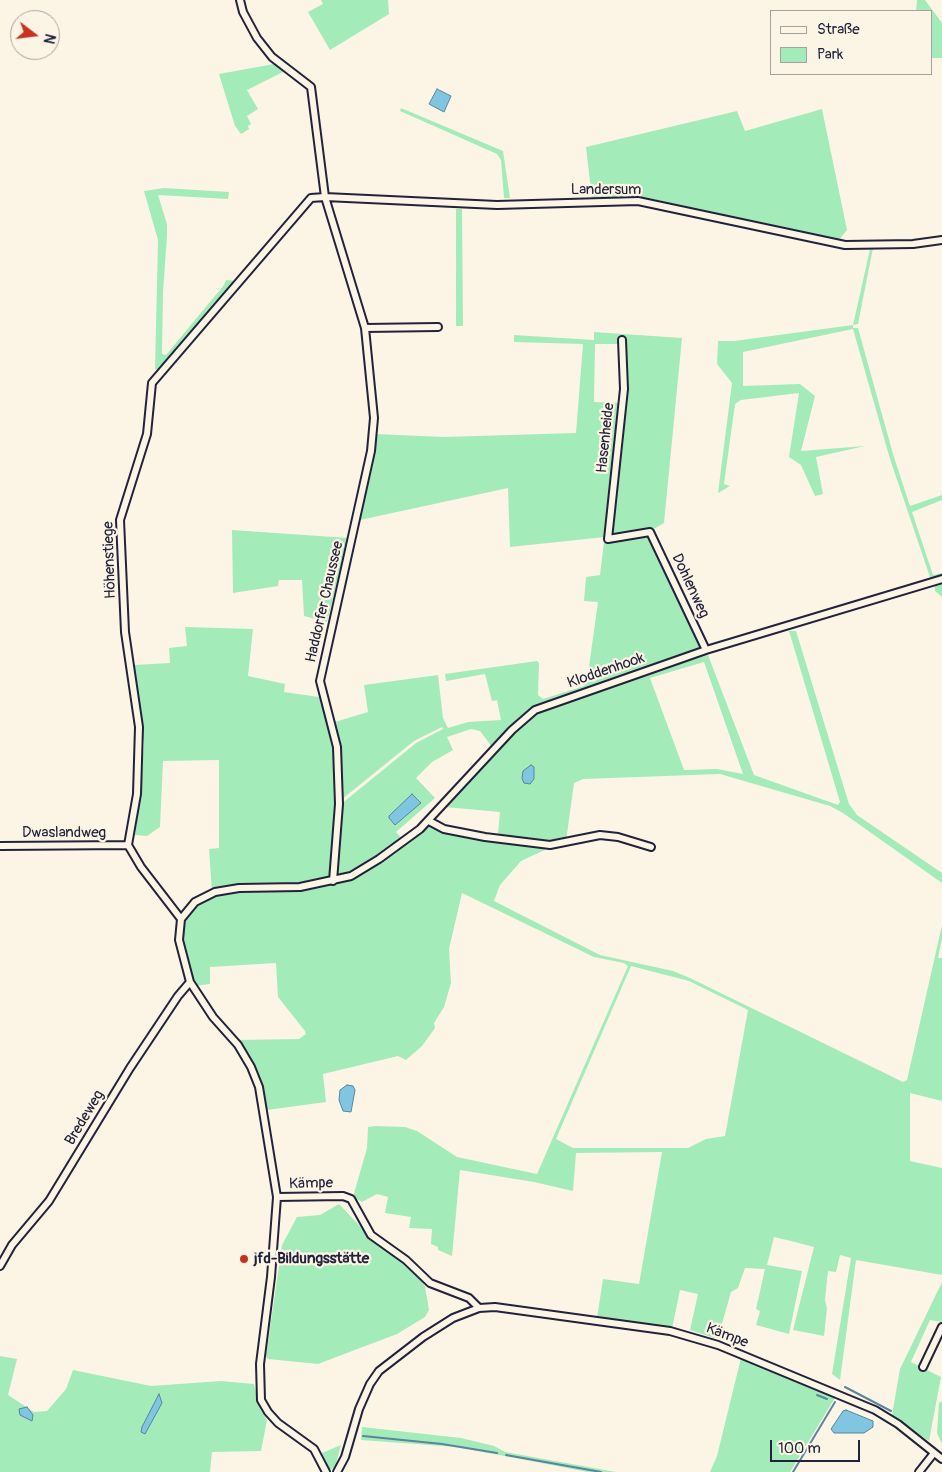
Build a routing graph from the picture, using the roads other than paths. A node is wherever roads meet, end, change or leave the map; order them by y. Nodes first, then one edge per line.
1 (240, 0) edge
2 (324, 197) junction
3 (942, 240) edge
4 (438, 327) dead end
5 (365, 328) junction
6 (622, 340) dead end
7 (650, 532) joint
8 (942, 579) edge
9 (706, 650) junction
10 (429, 821) junction
11 (128, 844) junction
12 (0, 846) edge
13 (651, 848) dead end
14 (334, 880) junction
15 (182, 919) junction
16 (190, 982) junction
17 (277, 1197) junction
18 (0, 1266) edge
19 (479, 1308) junction
20 (942, 1328) edge
21 (923, 1367) dead end
22 (934, 1453) junction
23 (942, 1459) edge
24 (326, 1472) edge
25 (337, 1472) edge
26 (919, 1472) edge

1 - 2 street
2 - 3 street, Landersum
2 - 5 street
2 - 11 street, Höhenstiege
4 - 5 street
5 - 14 street, Haddorfer Chaussee
6 - 7 street, Hasenheide
7 - 9 street, Dohlenweg
8 - 9 street, Kloddenhook
9 - 10 street, Kloddenhook
10 - 13 street
10 - 14 street, Kloddenhook
11 - 12 street, Dwaslandweg
11 - 15 street
14 - 15 street, Kloddenhook
15 - 16 street
16 - 17 street
16 - 18 street, Bredeweg
17 - 19 street, Kämpe
17 - 24 street
19 - 22 street, Kämpe
19 - 25 street, Kämpe
20 - 21 street
22 - 23 street, Kämpe
22 - 26 street

